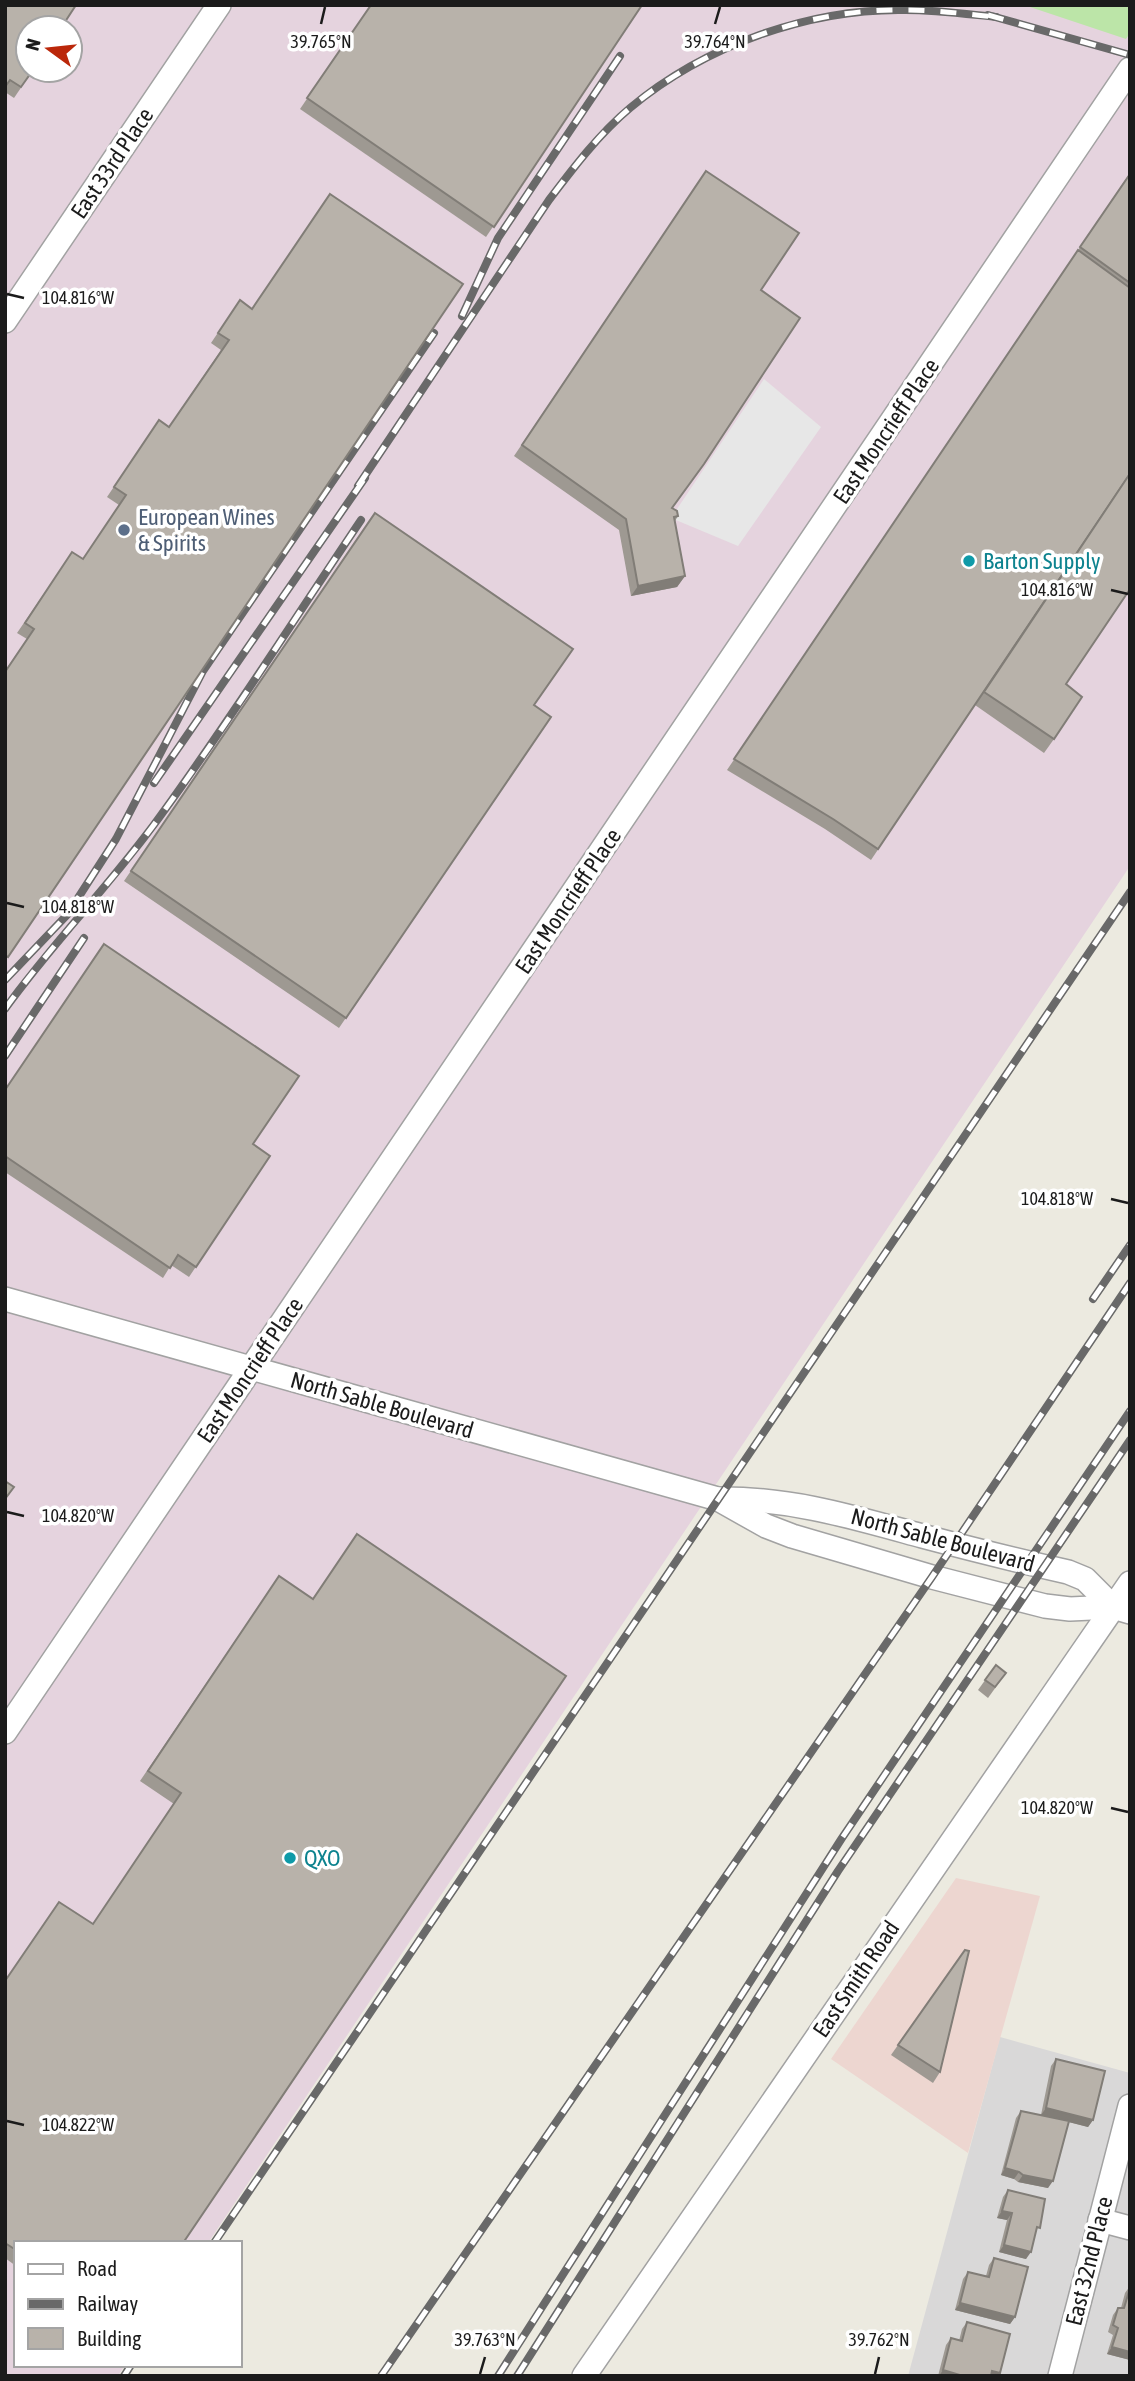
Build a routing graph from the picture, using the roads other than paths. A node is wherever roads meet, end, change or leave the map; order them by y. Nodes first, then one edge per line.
1 (219, 5) edge
2 (1130, 69) edge
3 (5, 321) edge
4 (5, 1299) edge
5 (251, 1368) junction
6 (718, 1499) junction
7 (1130, 1583) edge
8 (1121, 1609) edge
9 (5, 1732) edge
10 (1130, 2106) edge
11 (1100, 2220) junction
12 (1130, 2228) edge
13 (584, 2376) edge
14 (1060, 2376) edge

1 - 3 street, East 33rd Place
2 - 5 street, East Moncrieff Place
4 - 5 street, North Sable Boulevard
5 - 6 street, North Sable Boulevard
5 - 9 street, East Moncrieff Place
6 - 8 street, North Sable Boulevard
6 - 8 street, North Sable Boulevard
7 - 8 street, East Smith Road
8 - 13 street, East Smith Road
10 - 11 street, East 32nd Place
11 - 12 street
11 - 14 street, East 32nd Place

